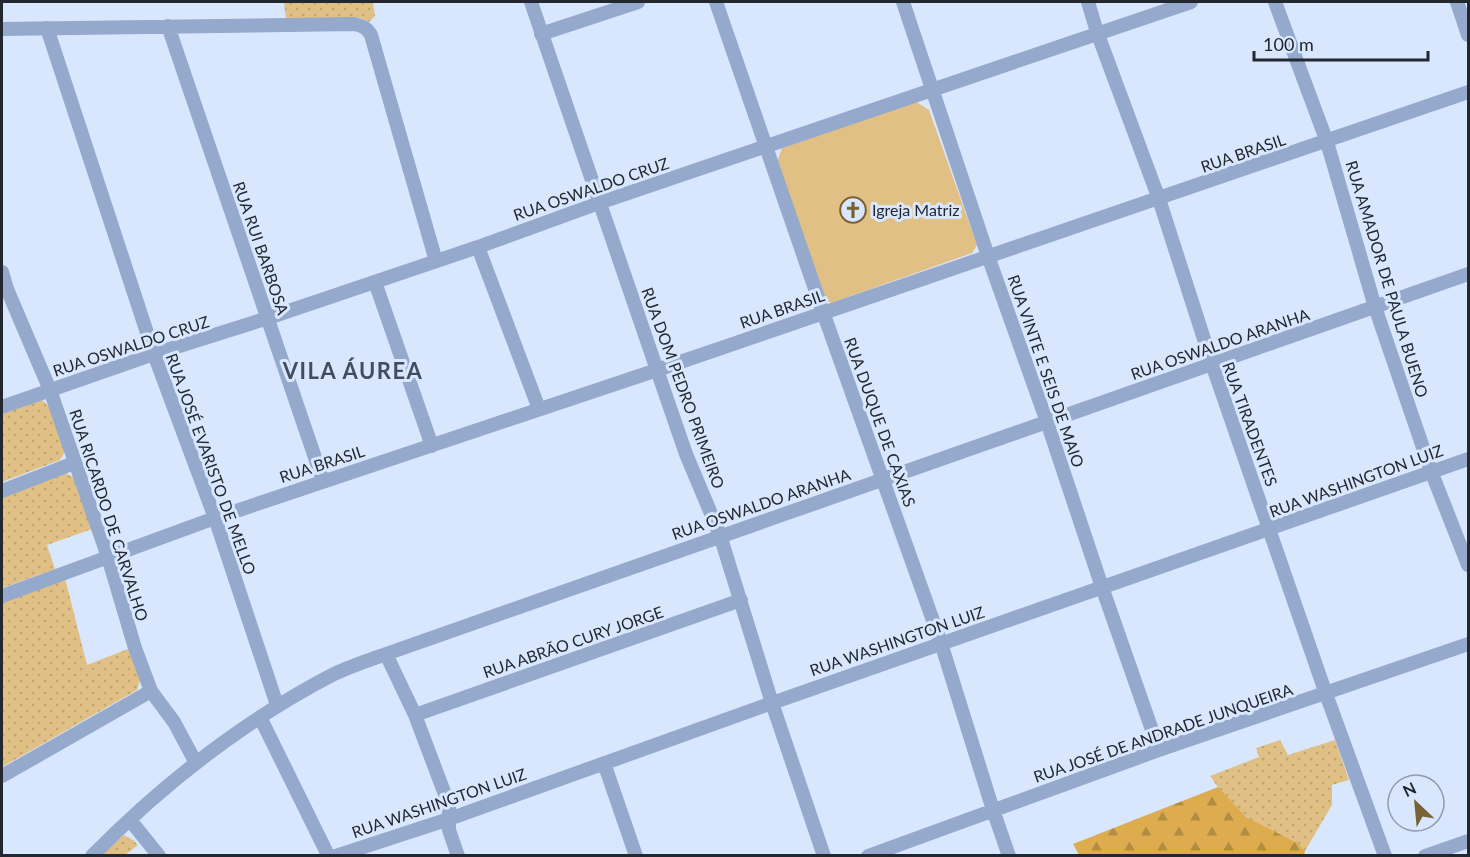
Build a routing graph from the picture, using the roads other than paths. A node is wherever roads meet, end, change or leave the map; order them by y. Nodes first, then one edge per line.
1 (531, 2) edge
2 (638, 2) edge
3 (716, 2) edge
4 (903, 2) edge
5 (1088, 2) edge
6 (1191, 2) edge
7 (1275, 2) edge
8 (1457, 2) edge
9 (168, 26) junction
10 (47, 28) junction
11 (2, 29) edge
12 (1097, 32) junction
13 (541, 34) junction
14 (1468, 35) edge
15 (932, 90) junction
16 (1468, 92) edge
17 (1327, 142) junction
18 (766, 147) junction
19 (1159, 199) junction
20 (599, 203) junction
21 (478, 247) junction
22 (988, 256) junction
23 (436, 261) junction
24 (2, 272) edge
25 (1468, 274) edge
26 (375, 282) junction
27 (4, 290) edge
28 (1375, 307) junction
29 (823, 312) junction
30 (268, 318) junction
31 (154, 354) junction
32 (1212, 364) junction
33 (657, 370) junction
34 (50, 390) junction
35 (2, 407) edge
36 (539, 409) junction
37 (1047, 422) junction
38 (432, 446) junction
39 (1468, 459) edge
40 (74, 464) junction
41 (1431, 471) junction
42 (883, 478) junction
43 (323, 482) junction
44 (2, 491) edge
45 (215, 518) junction
46 (1270, 529) junction
47 (720, 535) junction
48 (108, 557) junction
49 (1468, 565) edge
50 (1102, 587) junction
51 (2, 596) edge
52 (741, 600) junction
53 (941, 643) junction
54 (1468, 644) edge
55 (386, 654) junction
56 (151, 692) junction
57 (1326, 694) junction
58 (772, 703) junction
59 (277, 705) junction
60 (415, 715) junction
61 (260, 717) junction
62 (1160, 750) junction
63 (196, 763) junction
64 (604, 763) junction
65 (2, 776) edge
66 (993, 810) junction
67 (448, 819) junction
68 (130, 820) junction
69 (1468, 841) edge
70 (106, 842) junction
71 (84, 855) edge
72 (92, 855) edge
73 (159, 855) edge
74 (330, 855) edge
75 (336, 855) edge
76 (458, 855) edge
77 (636, 855) edge
78 (824, 855) edge
79 (868, 855) edge
80 (1009, 855) edge
81 (1385, 855) edge
82 (1425, 855) edge

1 - 13 street, RUA DOM PEDRO PRIMEIRO
2 - 13 street
3 - 18 street, RUA DUQUE DE CAXIAS
4 - 15 street, RUA VINTE E SEIS DE MAIO
5 - 12 street, RUA TIRADENTES
6 - 12 street, RUA OSWALDO CRUZ
7 - 17 street, RUA AMADOR DE PAULA BUENO
8 - 14 street
9 - 10 street
9 - 23 street
9 - 30 street, RUA RUI BARBOSA
10 - 11 street
10 - 31 street, RUA JOSÉ EVARISTO DE MELLO
12 - 15 street, RUA OSWALDO CRUZ
12 - 19 street, RUA TIRADENTES
13 - 20 street, RUA DOM PEDRO PRIMEIRO
15 - 18 street, RUA OSWALDO CRUZ
15 - 22 street, RUA VINTE E SEIS DE MAIO
16 - 17 street, RUA BRASIL
17 - 19 street, RUA BRASIL
17 - 28 street, RUA AMADOR DE PAULA BUENO
18 - 20 street, RUA OSWALDO CRUZ
18 - 29 street, RUA DUQUE DE CAXIAS
19 - 22 street, RUA BRASIL
19 - 32 street, RUA TIRADENTES
20 - 21 street, RUA OSWALDO CRUZ
20 - 33 street, RUA DOM PEDRO PRIMEIRO
21 - 23 street, RUA OSWALDO CRUZ
21 - 36 street
22 - 29 street, RUA BRASIL
22 - 37 street, RUA VINTE E SEIS DE MAIO
23 - 26 street, RUA OSWALDO CRUZ
24 - 27 street, RUA RICARDO DE CARVALHO
25 - 28 street, RUA OSWALDO ARANHA
26 - 30 street, RUA OSWALDO CRUZ
26 - 38 street
27 - 34 street, RUA RICARDO DE CARVALHO
28 - 32 street, RUA OSWALDO ARANHA
28 - 41 street, RUA AMADOR DE PAULA BUENO
29 - 33 street, RUA BRASIL
29 - 42 street, RUA DUQUE DE CAXIAS
30 - 31 street, RUA OSWALDO CRUZ
30 - 43 street, RUA RUI BARBOSA
31 - 34 street, RUA OSWALDO CRUZ
31 - 45 street, RUA JOSÉ EVARISTO DE MELLO
32 - 37 street, RUA OSWALDO ARANHA
32 - 46 street, RUA TIRADENTES
33 - 36 street, RUA BRASIL
33 - 47 street, RUA DOM PEDRO PRIMEIRO
34 - 35 street, RUA OSWALDO CRUZ
34 - 40 street, RUA RICARDO DE CARVALHO
36 - 38 street, RUA BRASIL
37 - 42 street, RUA OSWALDO ARANHA
37 - 50 street, RUA VINTE E SEIS DE MAIO
38 - 43 street, RUA BRASIL
39 - 41 street, RUA WASHINGTON LUIZ
40 - 44 street
40 - 48 street, RUA RICARDO DE CARVALHO
41 - 46 street, RUA WASHINGTON LUIZ
41 - 49 street, RUA AMADOR DE PAULA BUENO
42 - 47 street, RUA OSWALDO ARANHA
42 - 53 street, RUA DUQUE DE CAXIAS
43 - 45 street, RUA BRASIL
45 - 48 street, RUA BRASIL
45 - 59 street, RUA JOSÉ EVARISTO DE MELLO
46 - 50 street, RUA WASHINGTON LUIZ
46 - 57 street, RUA TIRADENTES
47 - 52 street, RUA DOM PEDRO PRIMEIRO
47 - 55 street, RUA OSWALDO ARANHA
48 - 51 street, RUA BRASIL
48 - 56 street, RUA RICARDO DE CARVALHO
50 - 53 street, RUA WASHINGTON LUIZ
50 - 62 street, RUA VINTE E SEIS DE MAIO
52 - 58 street, RUA DOM PEDRO PRIMEIRO
52 - 60 street, RUA ABRÃO CURY JORGE
53 - 58 street, RUA WASHINGTON LUIZ
53 - 66 street, RUA DUQUE DE CAXIAS
54 - 57 street, RUA JOSÉ DE ANDRADE JUNQUEIRA
55 - 59 street, RUA OSWALDO ARANHA
55 - 60 street
56 - 63 street, RUA RICARDO DE CARVALHO
56 - 65 street
57 - 62 street, RUA JOSÉ DE ANDRADE JUNQUEIRA
57 - 81 street, RUA TIRADENTES
58 - 64 street, RUA WASHINGTON LUIZ
58 - 78 street, RUA DOM PEDRO PRIMEIRO
59 - 61 street, RUA OSWALDO ARANHA
60 - 67 street
61 - 63 street, RUA OSWALDO ARANHA
61 - 74 street
62 - 66 street, RUA JOSÉ DE ANDRADE JUNQUEIRA
63 - 68 street, RUA OSWALDO ARANHA
64 - 67 street, RUA WASHINGTON LUIZ
64 - 77 street
66 - 79 street, RUA JOSÉ DE ANDRADE JUNQUEIRA
66 - 80 street, RUA DUQUE DE CAXIAS
67 - 75 street, RUA WASHINGTON LUIZ
67 - 76 street
68 - 70 street, RUA OSWALDO ARANHA
68 - 73 street
69 - 82 street
70 - 71 street, RUA OSWALDO ARANHA
70 - 72 street, RUA OSWALDO ARANHA

